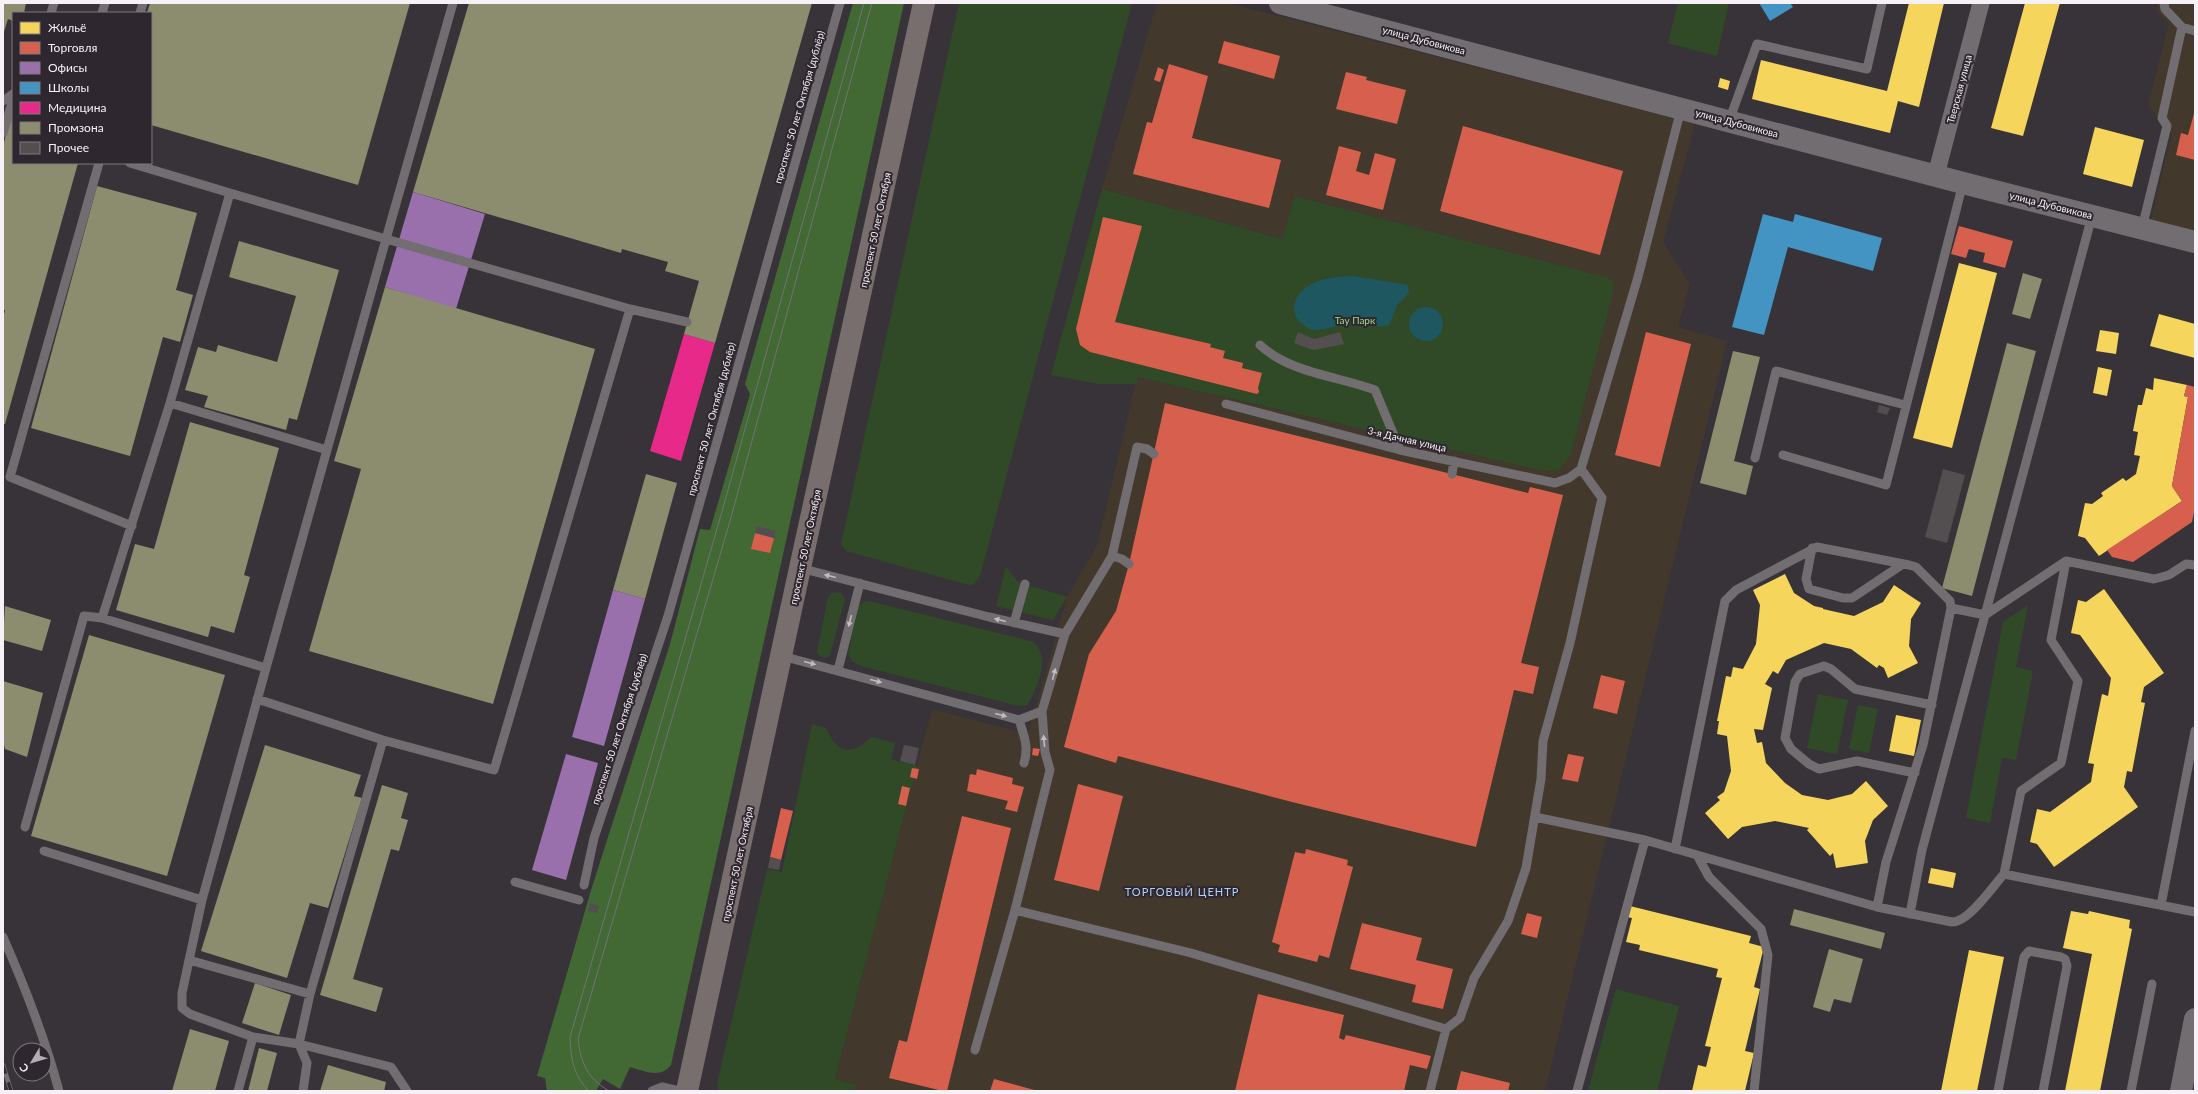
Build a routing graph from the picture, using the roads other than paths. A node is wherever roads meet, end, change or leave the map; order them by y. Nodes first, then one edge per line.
1 (453, 3) edge
2 (840, 3) edge
3 (924, 3) edge
4 (1280, 3) edge
5 (1882, 3) edge
6 (1981, 3) edge
7 (2164, 3) edge
8 (2182, 27) junction
9 (2195, 31) edge
10 (12, 95) edge
11 (3, 100) edge
12 (12, 102) edge
13 (1681, 107) junction
14 (1729, 121) junction
15 (3, 133) edge
16 (99, 164) edge
17 (133, 164) edge
18 (1936, 175) junction
19 (1962, 183) junction
20 (230, 193) junction
21 (2092, 214) junction
22 (2142, 228) junction
23 (386, 239) junction
24 (2195, 242) edge
25 (630, 309) junction
26 (687, 322) dead end
27 (1260, 345) dead end
28 (170, 403) junction
29 (1226, 404) dead end
30 (1906, 405) junction
31 (327, 450) junction
32 (1400, 450) junction
33 (1154, 454) dead end
34 (1784, 456) dead end
35 (1755, 458) dead end
36 (1454, 461) junction
37 (1581, 469) junction
38 (1452, 474) dead end
39 (132, 526) junction
40 (1812, 548) junction
41 (1112, 556) junction
42 (2066, 561) junction
43 (1129, 564) dead end
44 (1903, 564) junction
45 (2195, 565) edge
46 (800, 568) junction
47 (860, 583) junction
48 (1025, 584) dead end
49 (1951, 608) junction
50 (1985, 615) junction
51 (102, 618) junction
52 (1014, 623) junction
53 (1065, 634) junction
54 (782, 656) junction
55 (266, 668) junction
56 (838, 670) junction
57 (257, 699) junction
58 (1932, 705) junction
59 (1042, 711) junction
60 (1019, 720) junction
61 (2195, 731) edge
62 (383, 740) junction
63 (1024, 763) dead end
64 (1915, 773) junction
65 (1535, 817) junction
66 (25, 827) dead end
67 (1645, 840) junction
68 (1675, 849) junction
69 (44, 852) dead end
70 (1697, 855) junction
71 (2004, 874) junction
72 (516, 882) dead end
73 (584, 885) dead end
74 (202, 900) junction
75 (579, 900) dead end
76 (2160, 905) junction
77 (1877, 907) junction
78 (1015, 910) junction
79 (2195, 912) edge
80 (1910, 914) junction
81 (3, 937) edge
82 (189, 960) junction
83 (2152, 984) dead end
84 (310, 994) junction
85 (2195, 1019) edge
86 (1446, 1029) junction
87 (253, 1037) junction
88 (299, 1044) junction
89 (975, 1050) dead end
90 (59, 1091) edge
91 (238, 1091) edge
92 (303, 1091) edge
93 (407, 1091) edge
94 (652, 1091) edge
95 (680, 1091) edge
96 (687, 1091) edge
97 (1430, 1091) edge
98 (1577, 1091) edge
99 (1754, 1091) edge
100 (1998, 1091) edge
101 (2042, 1091) edge
102 (2131, 1091) edge
103 (2181, 1091) edge

1 - 23 lane
2 - 73 lane, проспект 50 лет Октября (дублёр)
3 - 46 main road, проспект 50 лет Октября
4 - 13 street, улица Дубовикова
5 - 14 lane
6 - 18 street, Тверская улица
7 - 8 lane
8 - 9 lane
8 - 22 lane
10 - 11 lane
12 - 15 lane
13 - 14 street, улица Дубовикова
13 - 37 lane
14 - 18 street, улица Дубовикова
16 - 39 lane
17 - 20 lane
18 - 19 street, улица Дубовикова
19 - 21 street, улица Дубовикова
19 - 30 lane
20 - 23 lane
20 - 28 lane
21 - 22 street, улица Дубовикова
21 - 50 lane
22 - 24 street, улица Дубовикова
23 - 25 lane
23 - 31 lane
25 - 26 lane
25 - 62 lane
27 - 32 lane
28 - 31 lane
28 - 39 lane
29 - 32 lane, 3-я Дачная улица
30 - 34 lane
30 - 35 lane
31 - 55 lane
32 - 36 lane, 3-я Дачная улица
33 - 41 lane
36 - 37 lane, 3-я Дачная улица
36 - 38 lane
37 - 65 lane
39 - 51 lane
40 - 44 lane
40 - 44 lane
40 - 68 lane
41 - 43 lane
41 - 53 lane
42 - 45 lane
42 - 50 lane
42 - 71 lane
44 - 49 lane
47 -> 46 lane
46 - 54 main road, проспект 50 лет Октября
52 -> 47 lane
47 -> 56 lane
48 - 52 lane
49 - 50 lane
49 - 58 lane
50 - 80 lane
51 - 55 lane
51 - 66 lane
52 - 53 lane
59 -> 53 lane
54 -> 56 lane
54 - 96 main road, проспект 50 лет Октября
55 - 57 lane
56 -> 60 lane
57 - 62 lane
57 - 74 lane
58 - 64 lane
58 - 64 lane
59 - 60 lane
78 -> 59 lane
60 - 63 lane
61 - 76 lane
62 - 84 lane
64 - 77 lane
65 - 67 lane
65 - 86 lane
67 - 68 lane
67 - 98 lane
68 - 70 lane
69 - 74 lane
70 - 77 lane
70 - 99 lane
71 - 76 lane
71 - 80 lane
72 - 75 lane
74 - 82 lane
76 - 79 lane
77 - 80 lane
78 - 86 lane
78 - 89 lane
81 - 90 lane
82 - 84 lane
82 - 87 lane
83 - 102 lane
84 - 88 lane
85 - 103 street
86 - 97 lane
87 - 88 lane
87 - 91 lane
88 - 92 lane
88 - 93 lane
94 - 95 lane
100 - 101 lane

